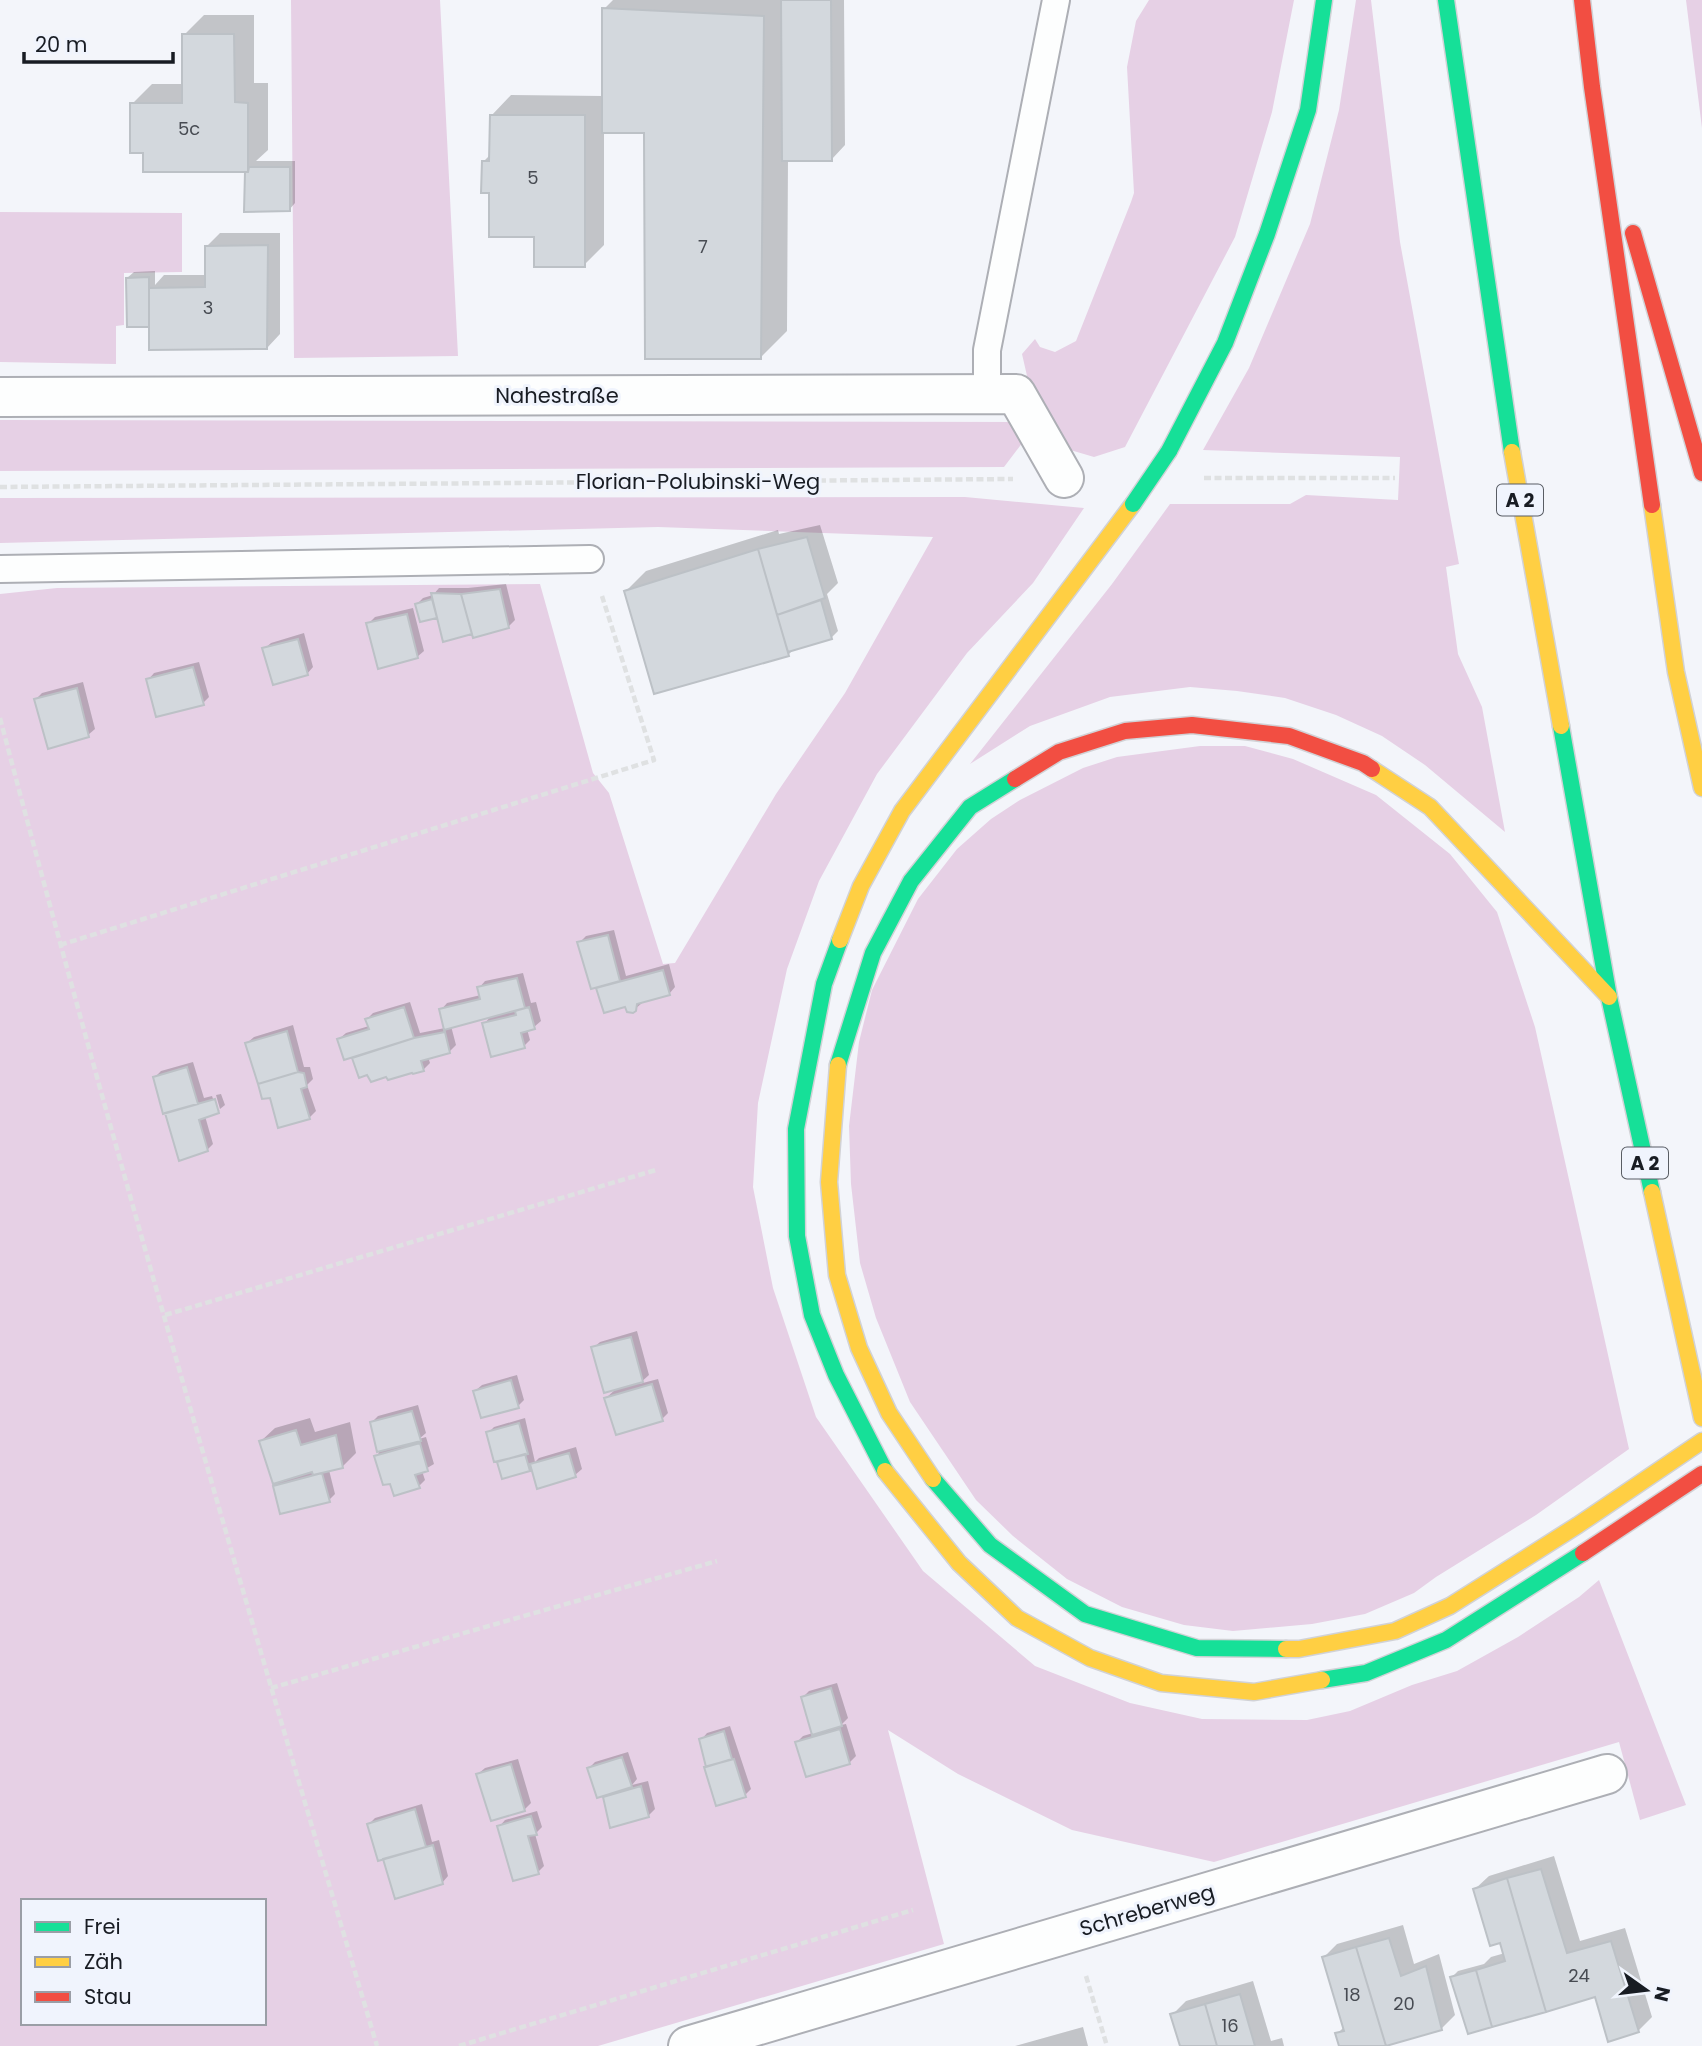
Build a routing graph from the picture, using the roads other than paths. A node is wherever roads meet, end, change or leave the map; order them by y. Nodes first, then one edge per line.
1 (1056, 0) edge
2 (1324, 0) edge
3 (1446, 0) edge
4 (1582, 0) edge
5 (1592, 87) junction
6 (987, 394) junction
7 (0, 397) edge
8 (1702, 473) edge
9 (1065, 478) road end
10 (590, 559) road end
11 (0, 569) edge
12 (1702, 788) edge
13 (1609, 997) junction
14 (1702, 1418) edge
15 (1702, 1441) edge
16 (1702, 1474) edge
17 (1607, 1774) dead end
18 (688, 2046) edge

1 - 6 lane
2 - 16 highway, bridge
3 - 13 highway, A 2
4 - 5 highway
5 - 8 highway
5 - 12 highway
6 - 7 street, Nahestraße
6 - 9 street, Nahestraße
10 - 11 lane
13 - 14 highway, A 2
13 - 15 highway
17 - 18 street, Schreberweg

